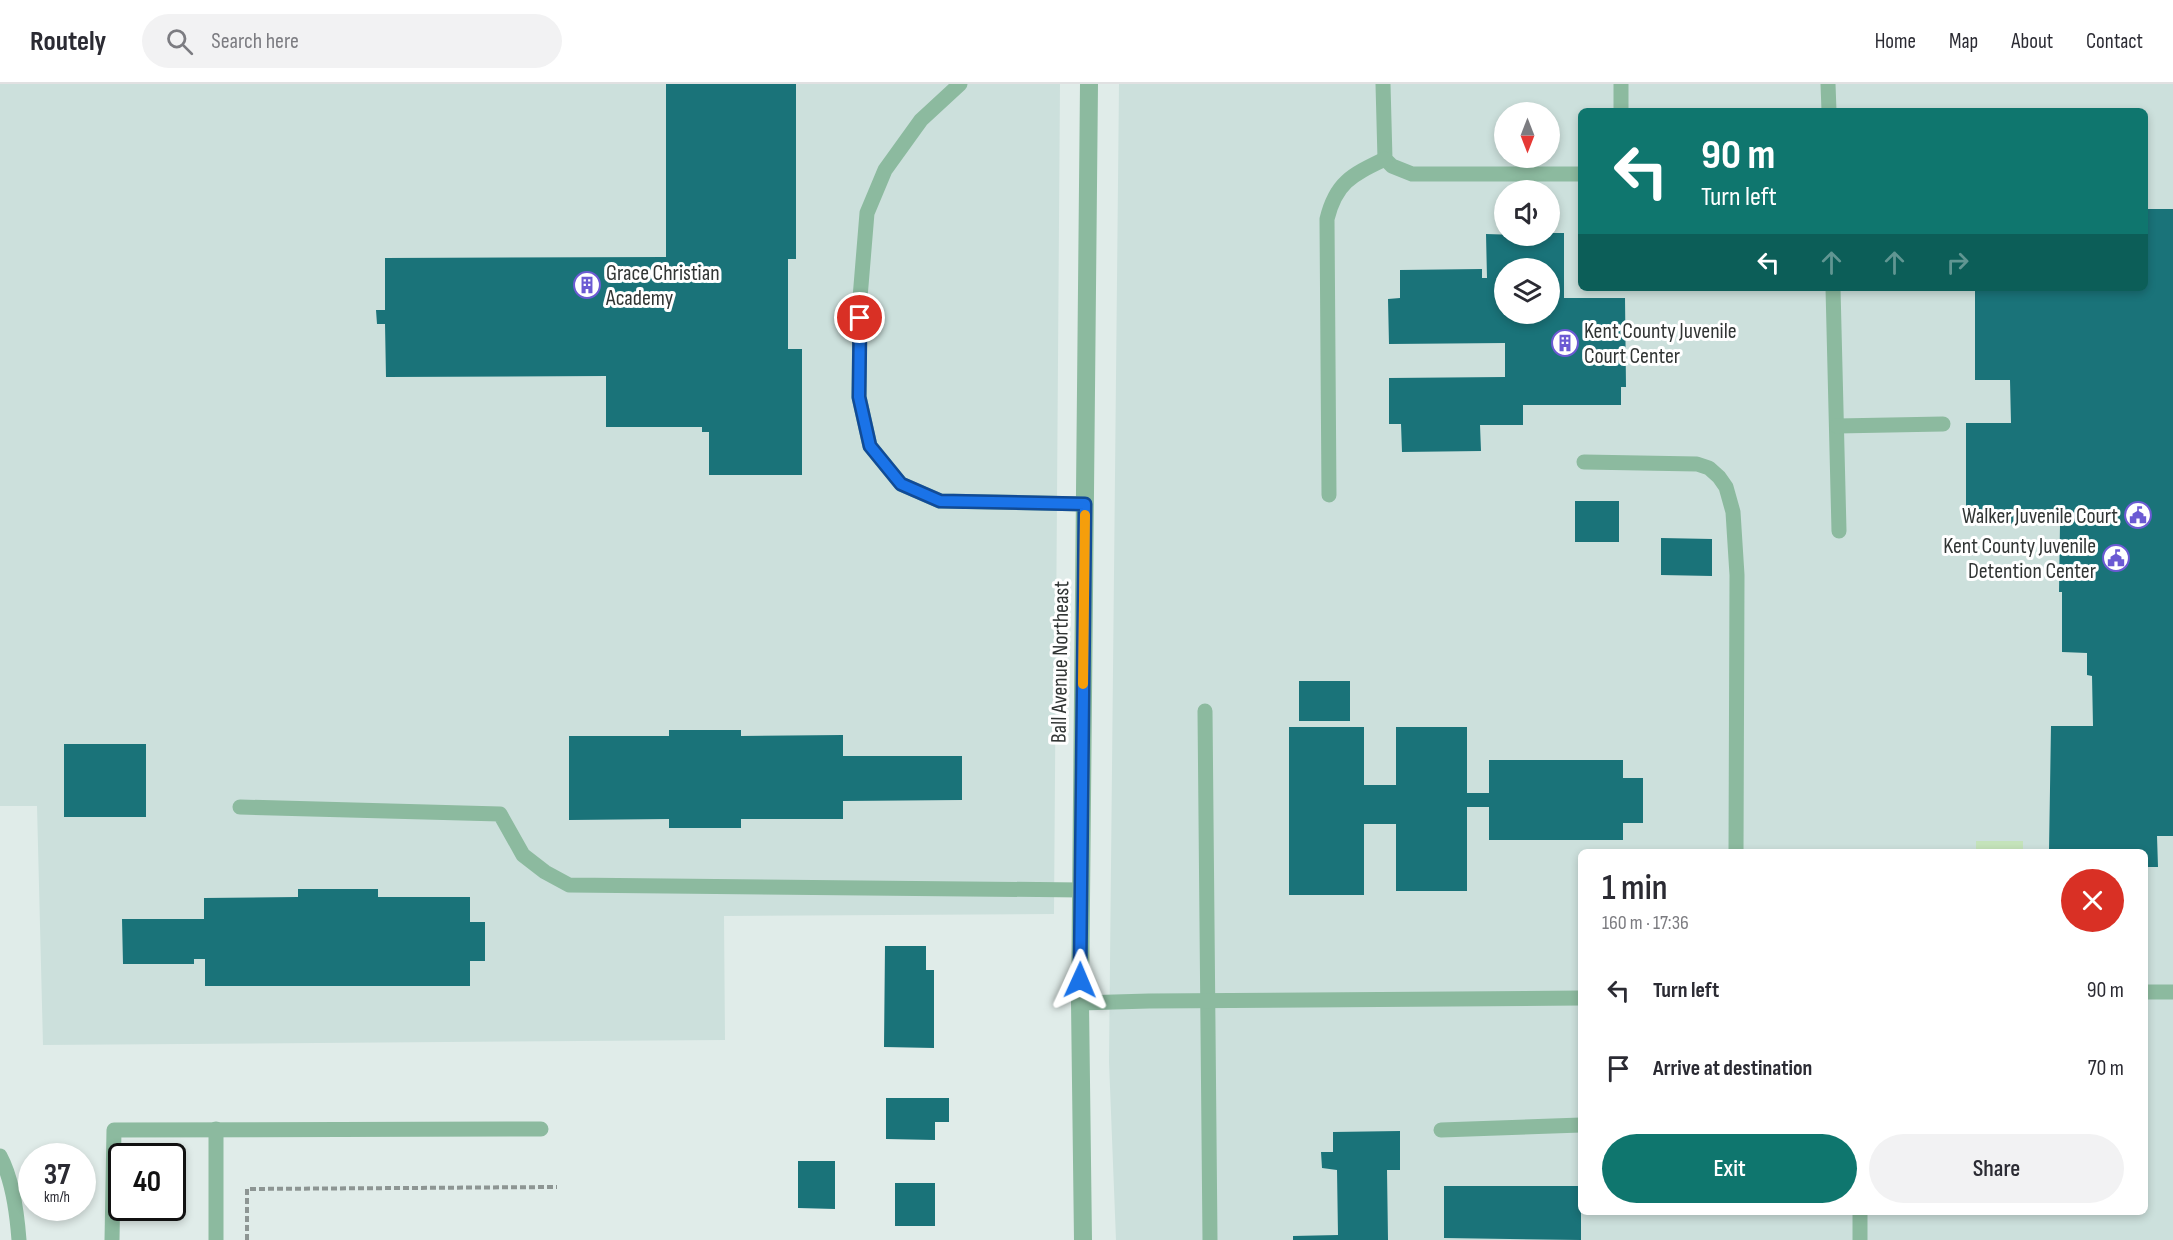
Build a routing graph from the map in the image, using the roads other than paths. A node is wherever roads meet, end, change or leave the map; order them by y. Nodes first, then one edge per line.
1 (960, 84) edge
2 (1089, 84) edge
3 (1383, 84) edge
4 (1621, 84) edge
5 (1828, 84) edge
6 (1621, 108) edge
7 (1829, 108) edge
8 (1385, 159) junction
9 (1578, 174) edge
10 (1833, 291) edge
11 (1942, 424) dead end
12 (1837, 426) junction
13 (1584, 462) dead end
14 (1329, 495) dead end
15 (1085, 504) junction
16 (1839, 531) dead end
17 (1205, 711) dead end
18 (240, 807) dead end
19 (1736, 849) edge
20 (1081, 890) junction
21 (2148, 992) edge
22 (2173, 992) edge
23 (1578, 998) edge
24 (1209, 1000) junction
25 (1080, 1003) junction
26 (1578, 1125) edge
27 (216, 1129) junction
28 (541, 1129) dead end
29 (1441, 1130) dead end
30 (0, 1156) edge
31 (1860, 1215) edge
32 (19, 1240) edge
33 (112, 1240) edge
34 (216, 1240) edge
35 (1083, 1240) edge
36 (1210, 1240) edge
37 (1860, 1240) edge

1 - 15 lane
2 - 15 street, Ball Avenue Northeast
3 - 8 lane
4 - 6 lane
5 - 7 lane
8 - 9 lane
8 - 14 lane
10 - 12 lane
11 - 12 lane
12 - 16 lane
13 - 19 lane
15 - 20 street, Ball Avenue Northeast
17 - 24 lane
18 - 20 lane
20 - 25 street, Ball Avenue Northeast
21 - 22 lane
23 - 24 lane
24 - 25 lane
24 - 36 lane
25 - 35 street, Ball Avenue Northeast
26 - 29 lane
27 - 28 lane
27 - 33 lane
27 - 34 lane
30 - 32 lane
31 - 37 lane

